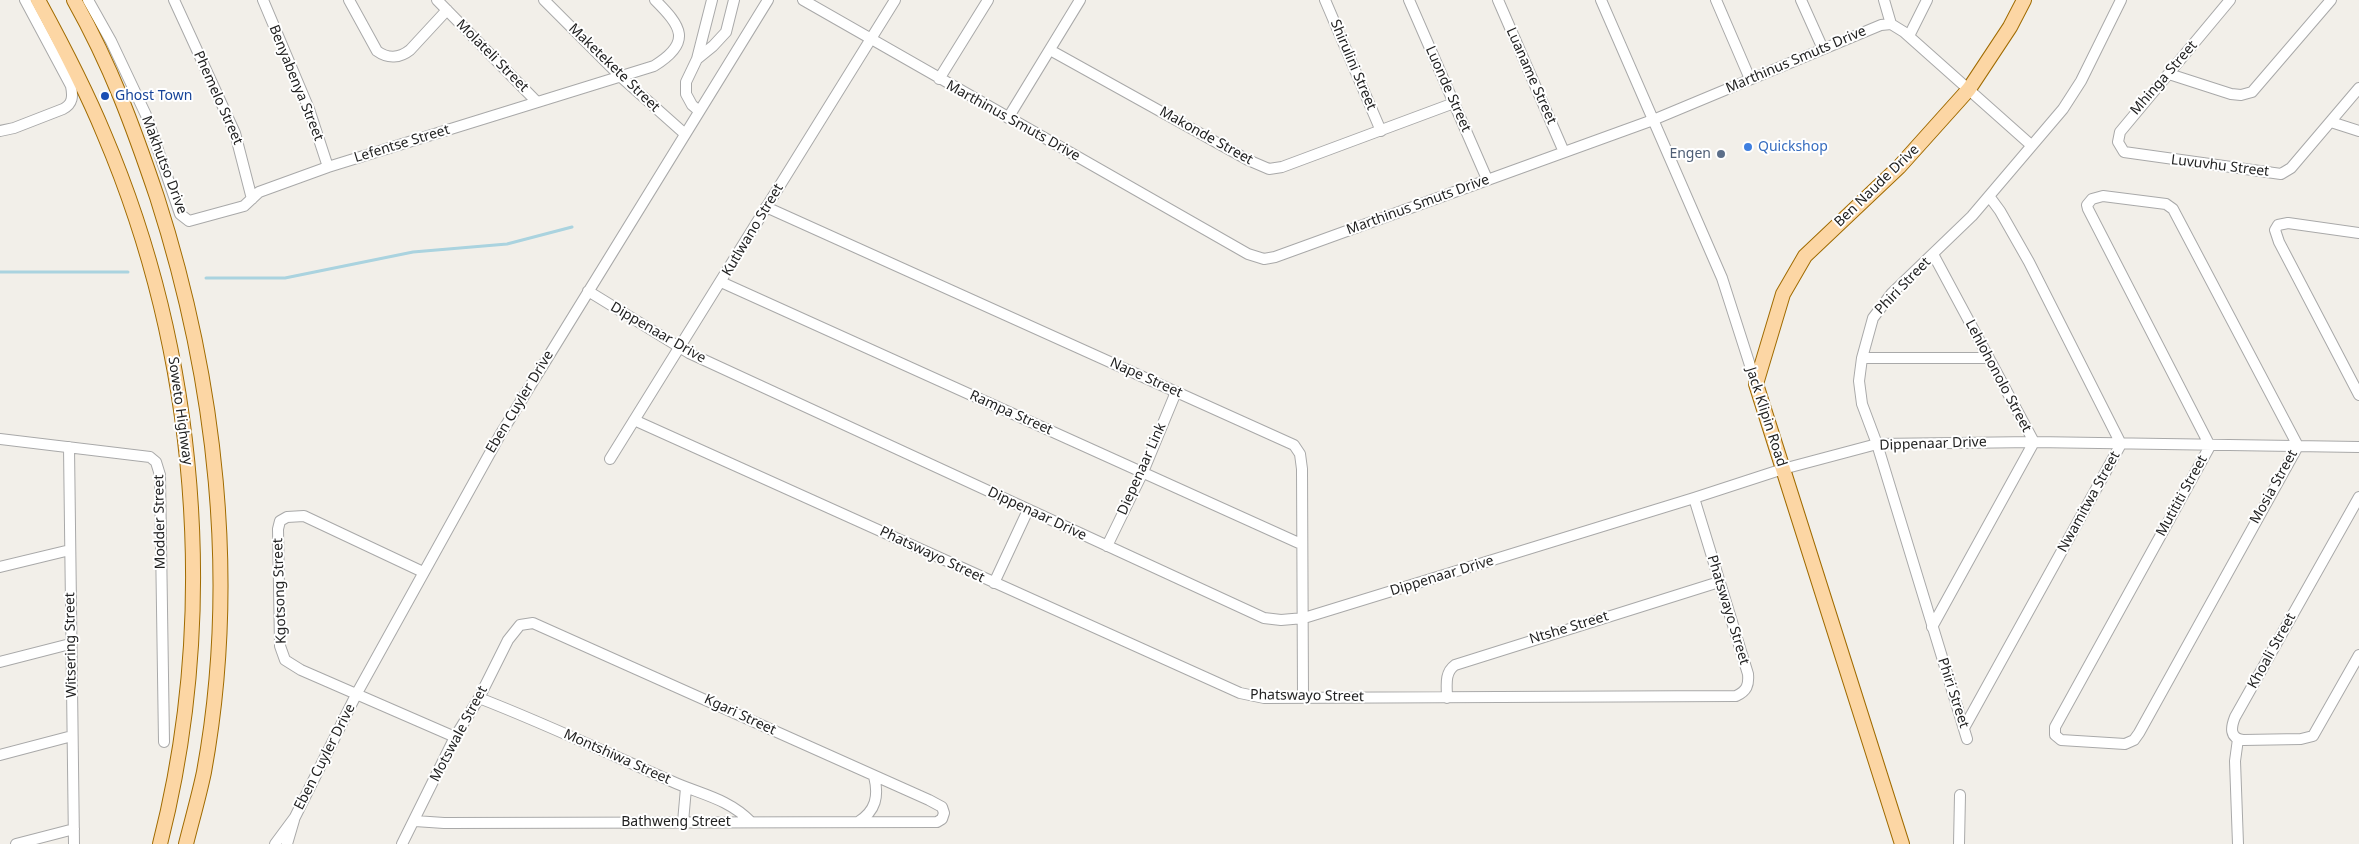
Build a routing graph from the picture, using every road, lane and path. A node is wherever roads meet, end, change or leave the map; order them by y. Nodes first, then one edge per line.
1 (25, 0) edge
2 (38, 0) edge
3 (74, 0) edge
4 (88, 0) edge
5 (174, 0) edge
6 (263, 0) edge
7 (349, 0) edge
8 (436, 0) edge
9 (544, 0) edge
10 (655, 0) edge
11 (712, 0) edge
12 (734, 0) edge
13 (768, 0) edge
14 (803, 0) edge
15 (894, 0) edge
16 (988, 0) edge
17 (1080, 0) edge
18 (1325, 0) edge
19 (1409, 0) edge
20 (1498, 0) edge
21 (1601, 0) edge
22 (1716, 0) edge
23 (1801, 0) edge
24 (1884, 0) edge
25 (1927, 0) edge
26 (2024, 0) edge
27 (2121, 0) edge
28 (2230, 0) edge
29 (2331, 0) edge
30 (446, 10) junction
31 (1891, 24) junction
32 (1908, 36) junction
33 (870, 39) junction
34 (1823, 49) junction
35 (1050, 50) junction
36 (697, 59) junction
37 (2169, 74) junction
38 (621, 77) junction
39 (939, 79) junction
40 (1750, 79) junction
41 (2359, 88) edge
42 (1969, 89) junction
43 (537, 102) junction
44 (1454, 103) junction
45 (699, 111) junction
46 (1008, 118) junction
47 (1653, 120) junction
48 (2331, 122) junction
49 (0, 131) edge
50 (1381, 131) junction
51 (2359, 131) edge
52 (685, 134) junction
53 (2031, 145) junction
54 (1564, 152) junction
55 (2133, 155) joint
56 (328, 167) junction
57 (1487, 179) junction
58 (1989, 196) junction
59 (2103, 196) joint
60 (252, 199) junction
61 (766, 207) junction
62 (188, 221) joint
63 (2359, 233) edge
64 (1933, 254) junction
65 (721, 282) junction
66 (588, 291) junction
67 (679, 347) junction
68 (1862, 358) junction
69 (1988, 358) junction
70 (1756, 384) junction
71 (1176, 392) junction
72 (2359, 395) edge
73 (634, 420) junction
74 (0, 438) edge
75 (2034, 442) junction
76 (1877, 444) junction
77 (2122, 444) junction
78 (2210, 446) junction
79 (2298, 446) junction
80 (69, 447) junction
81 (2359, 447) edge
82 (610, 459) dead end
83 (1783, 469) junction
84 (1143, 472) junction
85 (2359, 497) edge
86 (1694, 498) junction
87 (1028, 510) junction
88 (1301, 544) junction
89 (1107, 546) junction
90 (70, 550) junction
91 (0, 567) edge
92 (423, 572) junction
93 (1718, 582) junction
94 (994, 583) junction
95 (1304, 618) junction
96 (520, 625) joint
97 (1932, 627) junction
98 (70, 644) junction
99 (2359, 655) edge
100 (0, 662) edge
101 (357, 693) junction
102 (1303, 697) junction
103 (479, 698) junction
104 (1447, 698) junction
105 (1964, 728) junction
106 (72, 736) junction
107 (455, 737) junction
108 (1967, 739) dead end
109 (2238, 739) junction
110 (2068, 741) joint
111 (164, 742) dead end
112 (0, 755) edge
113 (874, 776) junction
114 (686, 788) junction
115 (1960, 795) dead end
116 (295, 817) junction
117 (415, 821) junction
118 (683, 822) junction
119 (751, 822) junction
120 (858, 822) junction
121 (937, 822) joint
122 (74, 829) junction
123 (16, 844) edge
124 (74, 844) edge
125 (160, 844) edge
126 (186, 844) edge
127 (275, 844) edge
128 (287, 844) edge
129 (402, 844) edge
130 (1902, 844) edge
131 (1959, 844) edge
132 (2238, 844) edge

1 - 49 street
2 - 125 main road, Soweto Highway
3 - 126 main road, Soweto Highway
4 - 62 street, Makhutso Drive
5 - 60 street, Phemelo Street
6 - 56 street, Benyabenya Street
7 - 30 street, Molateli Street
8 - 30 street, Molateli Street
9 - 38 street, Maketekete Street
10 - 38 street, Lefentse Street
11 - 36 street
12 - 36 street
13 - 45 street, Eben Cuyler Drive
14 - 33 street, Marthinus Smuts Drive
15 - 33 street, Kutlwano Street
16 - 39 street
17 - 35 street
18 - 50 street, Shirulini Street
19 - 44 street, Luonde Street
20 - 54 street, Luaname Street
21 - 47 street, Jack Klipin Road
22 - 40 street
23 - 34 street
24 - 31 street
25 - 32 street
26 - 42 main road, Ben Naude Drive
27 - 53 street, Phiri Street
28 - 37 street, Mhinga Street
29 - 37 street
30 - 43 street, Molateli Street
31 - 32 street
31 - 34 street, Marthinus Smuts Drive
32 - 42 street
33 - 39 street, Marthinus Smuts Drive
33 - 61 street, Kutlwano Street
34 - 40 street, Marthinus Smuts Drive
35 - 46 street
35 - 50 street, Makonde Street
36 - 45 street
37 - 55 street, Mhinga Street
38 - 43 street, Lefentse Street
38 - 52 street, Maketekete Street
39 - 46 street, Marthinus Smuts Drive
40 - 47 street, Marthinus Smuts Drive
41 - 48 street, Luvuvhu Street
42 - 53 street
42 - 70 main road, Ben Naude Drive
43 - 56 street, Lefentse Street
44 - 50 street, Makonde Street
44 - 57 street, Luonde Street
45 - 52 street, Eben Cuyler Drive
46 - 57 street, Marthinus Smuts Drive
47 - 54 street, Marthinus Smuts Drive
47 - 70 street, Jack Klipin Road
48 - 51 street
48 - 55 street, Luvuvhu Street
52 - 66 street, Eben Cuyler Drive
53 - 58 street, Phiri Street
54 - 57 street, Marthinus Smuts Drive
56 - 60 street, Lefentse Street
58 - 64 street, Phiri Street
58 - 77 street, Nwamitwa Street
59 - 78 street, Mutititi Street
59 - 79 street, Mosia Street
60 - 62 street, Lefentse Street
61 - 65 street, Kutlwano Street
61 - 71 street, Nape Street
63 - 72 street
64 - 68 street, Phiri Street
64 - 69 street, Lehlohonolo Street
65 - 67 street, Kutlwano Street
65 - 84 street, Rampa Street
66 - 67 street, Dippenaar Drive
66 - 92 street, Eben Cuyler Drive
67 - 73 street, Kutlwano Street
67 - 87 street, Dippenaar Drive
68 - 69 street
68 - 76 street, Phiri Street
69 - 75 street, Lehlohonolo Street
70 - 83 main road, Jack Klipin Road
71 - 84 street, Diepenaar Link
71 - 88 street, Nape Street
73 - 82 street, Kutlwano Street
73 - 94 street, Phatswayo Street
74 - 80 street, Modder Street
75 - 76 street, Dippenaar Drive
75 - 77 street, Dippenaar Drive
75 - 97 street, Lehlohonolo Street
76 - 83 street, Dippenaar Drive
76 - 97 street, Phiri Street
77 - 78 street, Dippenaar Drive
77 - 105 street, Nwamitwa Street
78 - 79 street, Dippenaar Drive
78 - 110 street, Mutititi Street
79 - 81 street, Dippenaar Drive
79 - 110 street, Mosia Street
80 - 90 street, Witsering Street
80 - 111 street, Modder Street
83 - 86 street, Dippenaar Drive
83 - 130 main road, Jack Klipin Road
84 - 88 street, Rampa Street
84 - 89 street, Diepenaar Link
85 - 109 street, Khoali Street
86 - 93 street, Phatswayo Street
86 - 95 street, Dippenaar Drive
87 - 89 street, Dippenaar Drive
87 - 94 street
88 - 95 street, Nape Street
89 - 95 street, Dippenaar Drive
90 - 91 street
90 - 98 street, Witsering Street
92 - 101 street, Eben Cuyler Drive
92 - 101 street, Kgotsong Street
93 - 104 street, Ntshe Street
93 - 104 street, Phatswayo Street
94 - 102 street, Phatswayo Street
95 - 102 street, Nape Street
96 - 103 street, Motswale Street
96 - 113 street, Kgari Street
97 - 105 street, Phiri Street
98 - 100 street
98 - 106 street, Witsering Street
99 - 109 street
101 - 107 street, Kgotsong Street
101 - 116 street, Eben Cuyler Drive
102 - 104 street, Phatswayo Street
103 - 107 street, Motswale Street
103 - 114 street, Montshiwa Street
105 - 108 street, Phiri Street
106 - 112 street
106 - 122 street, Witsering Street
107 - 117 street, Motswale Street
109 - 132 street
113 - 120 street
113 - 121 street, Kgari Street
114 - 118 street
114 - 119 street, Montshiwa Street
115 - 131 street
116 - 127 street, Eben Cuyler Drive
116 - 128 street, Eben Cuyler Drive
117 - 118 street, Bathweng Street
117 - 129 street, Motswale Street
118 - 119 street, Bathweng Street
119 - 120 street, Bathweng Street
120 - 121 street, Bathweng Street
122 - 123 street
122 - 124 street, Witsering Street

